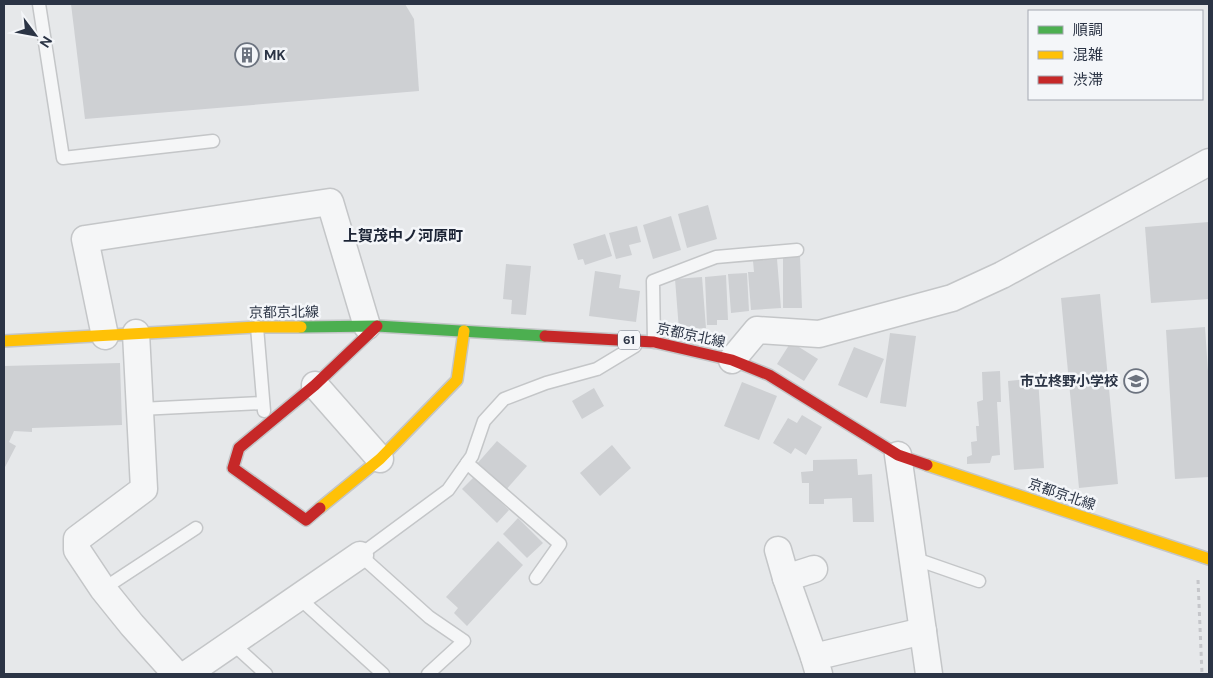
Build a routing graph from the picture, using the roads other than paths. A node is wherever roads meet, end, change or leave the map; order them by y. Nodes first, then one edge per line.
1 (39, 4) edge
2 (213, 141) dead end
3 (1209, 162) edge
4 (797, 250) dead end
5 (372, 326) junction
6 (257, 327) junction
7 (464, 331) junction
8 (136, 334) junction
9 (105, 336) junction
10 (4, 341) edge
11 (648, 342) junction
12 (732, 360) junction
13 (315, 385) junction
14 (263, 403) junction
15 (140, 409) junction
16 (265, 426) junction
17 (898, 455) junction
18 (380, 460) junction
19 (467, 463) junction
20 (196, 528) dead end
21 (778, 550) dead end
22 (360, 555) junction
23 (913, 558) junction
24 (1209, 559) edge
25 (814, 569) dead end
26 (536, 578) dead end
27 (786, 578) junction
28 (979, 581) dead end
29 (103, 589) junction
30 (298, 597) junction
31 (923, 631) junction
32 (232, 643) junction
33 (816, 666) edge
34 (176, 674) edge
35 (187, 674) edge
36 (266, 674) edge
37 (382, 674) edge
38 (428, 674) edge
39 (929, 674) edge

1 - 2 lane
3 - 12 street
4 - 11 lane
5 - 6 main road, 京都京北線 / 61
5 - 7 main road, 京都京北線 / 61
5 - 9 street
5 - 13 main road
6 - 8 main road, 京都京北線 / 61
6 - 14 lane
7 - 11 main road, 京都京北線 / 61
7 - 18 main road
8 - 9 main road, 京都京北線 / 61
8 - 15 street
9 - 10 main road, 京都京北線 / 61
11 - 12 main road, 京都京北線 / 61
11 - 19 lane
12 - 17 main road, 京都京北線 / 61
13 - 16 main road
13 - 18 street
14 - 15 lane
14 - 16 lane
15 - 29 street
16 - 18 main road
17 - 23 street
17 - 24 main road, 京都京北線 / 61
19 - 22 lane
19 - 26 lane
20 - 29 lane
21 - 27 street
22 - 30 street
22 - 38 lane
23 - 28 lane
23 - 31 street
25 - 27 street
27 - 33 street
29 - 34 street
30 - 32 street
30 - 37 lane
31 - 33 street
31 - 39 street
32 - 35 street
32 - 36 lane

